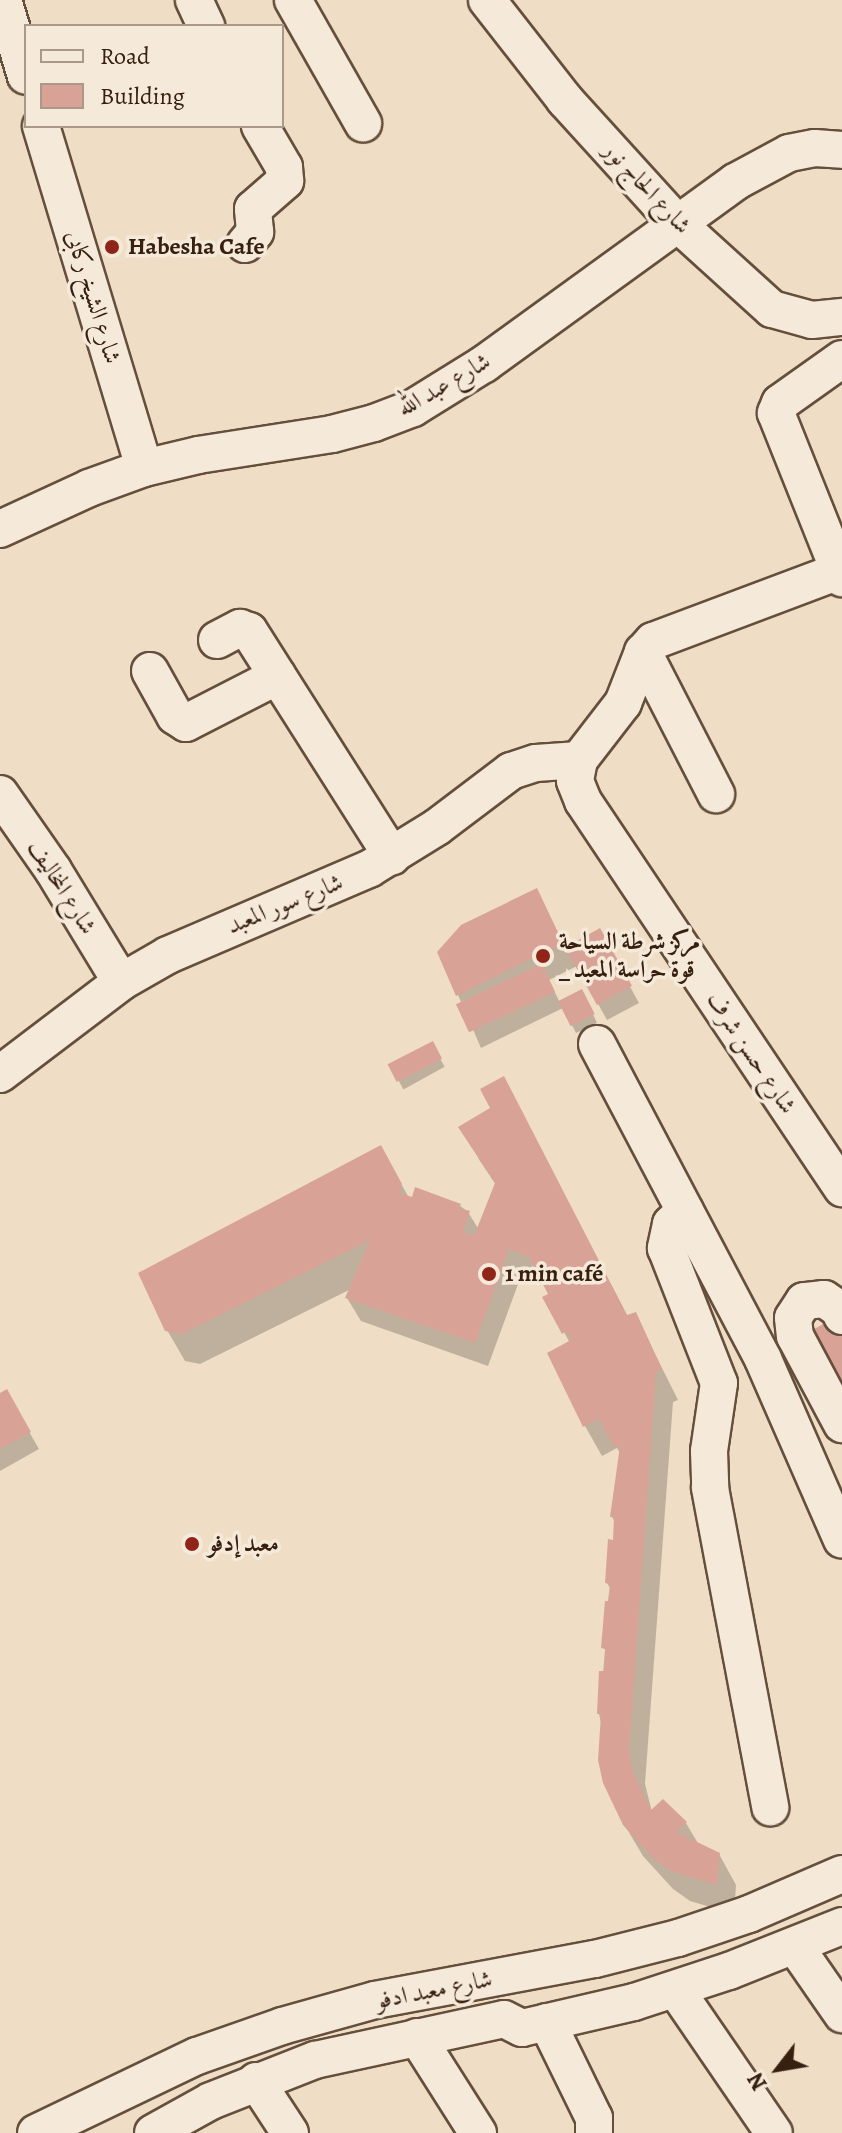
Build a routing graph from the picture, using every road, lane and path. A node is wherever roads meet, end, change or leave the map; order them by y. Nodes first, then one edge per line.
1 (194, 0) edge
2 (293, 0) edge
3 (487, 0) edge
4 (11, 2) edge
5 (205, 24) edge
6 (24, 66) edge
7 (363, 123) dead end
8 (42, 128) edge
9 (261, 128) edge
10 (842, 150) edge
11 (677, 223) junction
12 (245, 244) dead end
13 (842, 317) edge
14 (842, 359) edge
15 (144, 468) junction
16 (0, 529) edge
17 (841, 573) edge
18 (217, 640) dead end
19 (643, 652) junction
20 (150, 671) dead end
21 (278, 676) junction
22 (579, 760) junction
23 (0, 794) edge
24 (716, 794) dead end
25 (392, 856) junction
26 (121, 982) junction
27 (597, 1044) dead end
28 (0, 1074) edge
29 (842, 1188) edge
30 (685, 1211) junction
31 (842, 1316) edge
32 (763, 1359) junction
33 (719, 1383) junction
34 (842, 1424) edge
35 (842, 1540) edge
36 (770, 1807) dead end
37 (842, 1874) edge
38 (842, 1926) edge
39 (795, 1946) junction
40 (676, 1990) junction
41 (842, 2014) edge
42 (547, 2022) junction
43 (417, 2037) junction
44 (256, 2081) junction
45 (36, 2133) edge
46 (153, 2133) edge
47 (290, 2133) edge
48 (478, 2133) edge
49 (594, 2133) edge
50 (774, 2133) edge

1 - 5 street
2 - 7 street
3 - 11 street, شارع الحاج نور
4 - 6 street
8 - 15 street, شارع الشيخ ركابى
9 - 12 street
10 - 11 street, شارع عبد الله
11 - 13 street, شارع الحاج نور
11 - 15 street, شارع عبد الله
14 - 17 street
15 - 16 street, شارع عبد الله
17 - 19 street
18 - 21 street
19 - 22 street
19 - 24 street
20 - 21 street
21 - 25 street
22 - 25 street, شارع سور المعبد
22 - 29 street, شارع حسن شرف
23 - 26 street, شارع المخاليف
25 - 26 street, شارع سور المعبد
26 - 28 street, شارع سور المعبد
27 - 30 street
30 - 32 street
30 - 33 street
31 - 34 street
32 - 33 street
32 - 35 street
33 - 36 street
37 - 45 street, شارع معبد ادفو
38 - 39 street
39 - 40 street
39 - 41 street
40 - 42 street
40 - 50 street
42 - 43 street
42 - 49 street
43 - 44 street
43 - 48 street
44 - 46 street
44 - 47 street

